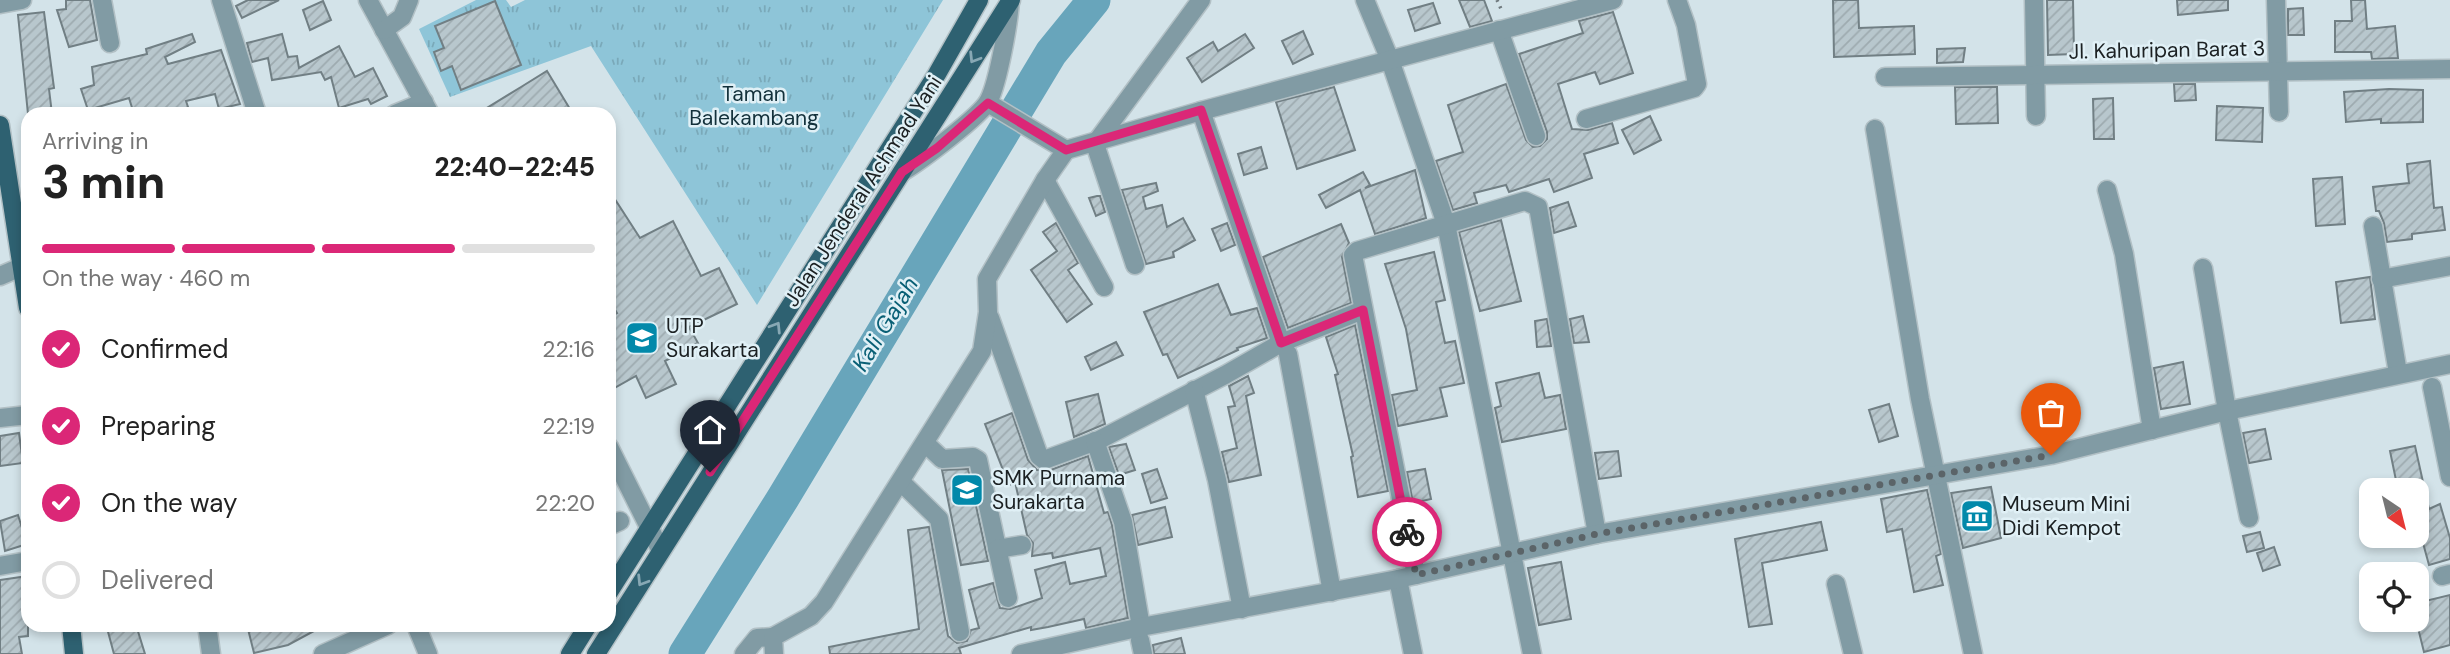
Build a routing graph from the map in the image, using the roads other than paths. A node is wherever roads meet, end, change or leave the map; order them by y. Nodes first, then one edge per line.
1 (22, 0) edge
2 (102, 0) edge
3 (221, 0) edge
4 (368, 0) edge
5 (409, 0) edge
6 (979, 0) edge
7 (1010, 0) edge
8 (1201, 0) edge
9 (1365, 0) edge
10 (1613, 0) edge
11 (1677, 0) edge
12 (2034, 0) edge
13 (2276, 0) edge
14 (0, 4) edge
15 (1564, 6) edge
16 (384, 30) junction
17 (1500, 30) junction
18 (110, 43) dead end
19 (1390, 60) junction
20 (2450, 69) edge
21 (2277, 71) junction
22 (2036, 75) junction
23 (1885, 77) dead end
24 (993, 106) junction
25 (255, 107) edge
26 (426, 107) edge
27 (1201, 110) junction
28 (2280, 112) dead end
29 (2036, 116) dead end
30 (1586, 119) dead end
31 (0, 125) edge
32 (1875, 130) dead end
33 (1536, 136) dead end
34 (1095, 144) junction
35 (1059, 146) junction
36 (902, 172) junction
37 (871, 177) junction
38 (1045, 180) junction
39 (890, 190) junction
40 (2107, 190) dead end
41 (21, 219) edge
42 (1446, 224) junction
43 (2373, 226) dead end
44 (1135, 265) dead end
45 (2450, 266) edge
46 (21, 268) edge
47 (2203, 268) dead end
48 (0, 276) edge
49 (2381, 279) junction
50 (1104, 287) dead end
51 (1363, 310) junction
52 (988, 312) junction
53 (1284, 349) junction
54 (2450, 364) edge
55 (2398, 373) junction
56 (2432, 387) dead end
57 (1194, 390) junction
58 (2227, 411) junction
59 (21, 416) edge
60 (0, 418) edge
61 (2152, 430) junction
62 (1096, 441) junction
63 (925, 443) junction
64 (616, 461) edge
65 (1938, 474) junction
66 (2450, 477) edge
67 (901, 482) junction
68 (2249, 518) dead end
69 (649, 527) junction
70 (1597, 534) junction
71 (1022, 545) dead end
72 (998, 549) junction
73 (661, 551) junction
74 (1513, 553) junction
75 (21, 562) edge
76 (0, 566) edge
77 (1416, 575) junction
78 (1398, 579) junction
79 (616, 581) edge
80 (1836, 584) dead end
81 (1332, 592) junction
82 (1008, 598) dead end
83 (1242, 609) junction
84 (616, 622) edge
85 (72, 632) edge
86 (208, 632) edge
87 (372, 632) edge
88 (419, 632) edge
89 (584, 632) edge
90 (610, 632) edge
91 (960, 632) dead end
92 (1141, 640) edge
93 (774, 646) edge
94 (1098, 646) edge
95 (74, 654) edge
96 (211, 654) edge
97 (323, 654) edge
98 (428, 654) edge
99 (570, 654) edge
100 (596, 654) edge
101 (744, 654) edge
102 (1021, 654) edge
103 (1413, 654) edge
104 (1532, 654) edge
105 (1853, 654) edge
106 (1973, 654) edge

1 - 14 street
2 - 18 street
3 - 25 street
4 - 16 street
5 - 16 street
6 - 37 main road, Jalan Jenderal Achmad Yani
7 - 24 street
7 -> 36 main road, Jalan Jenderal Achmad Yani
8 - 34 street
9 - 19 street
10 - 15 street
11 - 30 street
12 - 22 street
13 - 21 street
15 - 17 street
16 - 26 street
17 - 19 street
17 - 33 street
19 - 27 street
19 - 42 street
20 - 21 street, Jl. Kahuripan Barat 3
21 - 22 street, Jl. Kahuripan Barat 3
21 - 28 street
22 - 23 street, Jl. Kahuripan Barat 3
22 - 29 street
24 - 35 street
24 - 36 street
27 - 34 street
27 - 53 street
31 - 41 main road
32 - 65 street
34 - 35 street
34 - 44 street
35 - 38 street
36 - 39 main road, Jalan Jenderal Achmad Yani
37 - 39 main road
69 -> 37 main road, Jalan Jenderal Achmad Yani
38 - 50 street
38 - 52 street
39 - 73 main road, Jalan Jenderal Achmad Yani
40 - 61 street
42 - 51 street
42 - 70 street
42 - 74 street
43 - 49 street
45 - 49 street
46 - 48 street
47 - 58 street
49 - 55 street
51 - 53 street
51 - 77 street
52 - 62 street
52 - 63 street
53 - 57 street
53 - 81 street
54 - 55 street
55 - 58 street
56 - 66 street
57 - 62 street
57 - 83 street
58 - 61 street
58 - 68 street
59 - 60 street
61 - 65 street
62 - 92 street
63 - 67 street
63 - 72 street
64 - 69 street
65 - 70 street
65 - 106 street
67 - 91 street
67 - 93 street
69 - 73 street
69 - 79 main road, Jalan Jenderal Achmad Yani
70 - 74 street
71 - 72 street
72 - 82 street
73 -> 84 main road, Jalan Jenderal Achmad Yani
74 - 77 street
74 - 104 street
75 - 76 street
77 - 78 street
78 - 81 street
78 - 103 street
80 - 105 street
81 - 83 street
83 - 92 street
85 - 95 main road
86 - 96 street
87 - 97 street
88 - 98 street
89 - 99 main road
90 -> 100 main road, Jalan Jenderal Achmad Yani
92 - 94 street
93 - 101 street
94 - 102 street

